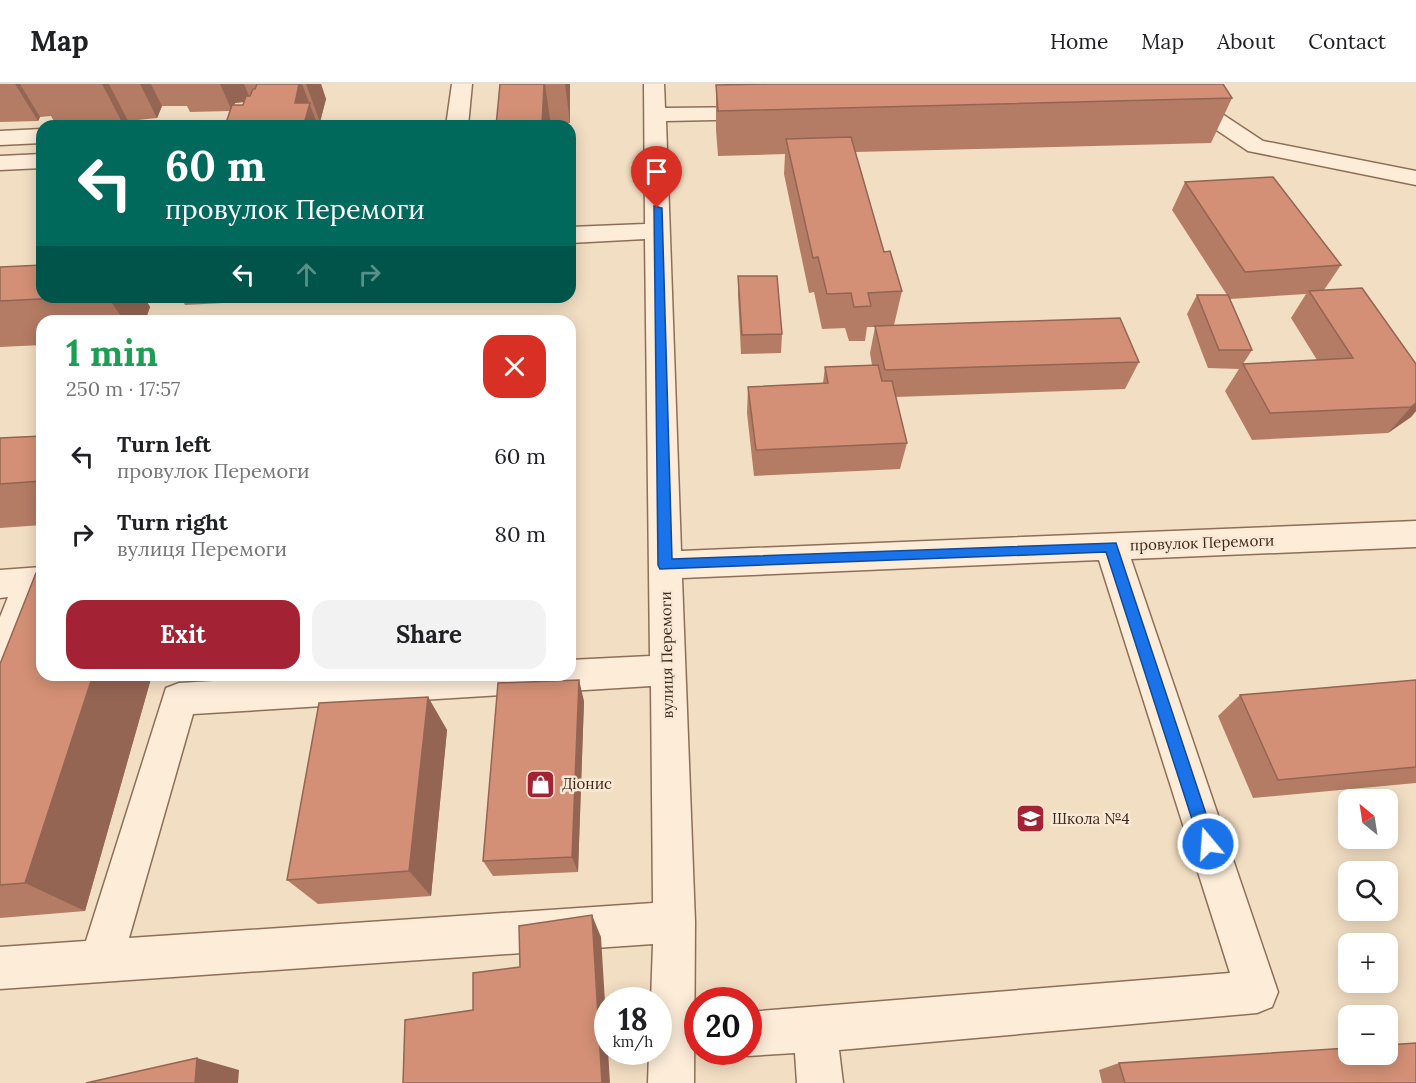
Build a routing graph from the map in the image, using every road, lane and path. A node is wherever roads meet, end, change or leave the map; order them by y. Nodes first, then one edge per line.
1 (462, 84) edge
2 (654, 84) edge
3 (1162, 107) edge
4 (779, 113) edge
5 (655, 115) junction
6 (458, 120) edge
7 (36, 136) edge
8 (0, 138) edge
9 (36, 161) edge
10 (0, 163) edge
11 (1416, 178) edge
12 (658, 231) junction
13 (576, 235) edge
14 (1416, 534) edge
15 (1111, 547) junction
16 (665, 565) junction
17 (24, 583) edge
18 (0, 660) edge
19 (667, 670) junction
20 (576, 673) edge
21 (342, 681) edge
22 (254, 684) edge
23 (674, 922) junction
24 (101, 961) junction
25 (0, 968) edge
26 (815, 1030) junction
27 (762, 1033) edge
28 (684, 1039) edge
29 (671, 1083) edge
30 (819, 1083) edge

1 - 6 street
2 - 5 street, вулиця Перемоги
3 - 11 street
4 - 5 street
5 - 12 street, вулиця Перемоги
7 - 8 street
9 - 10 street
12 - 13 street
12 - 16 street, вулиця Перемоги
14 - 15 street, провулок Перемоги
15 - 16 street, провулок Перемоги
15 - 26 street
16 - 19 street, вулиця Перемоги
17 - 18 street
19 - 20 street
19 - 23 street, вулиця Перемоги
21 - 22 street
22 - 24 street
23 - 24 street
23 - 28 street, вулиця Перемоги
24 - 25 street
26 - 27 street
26 - 30 street
28 - 29 street, вулиця Перемоги

